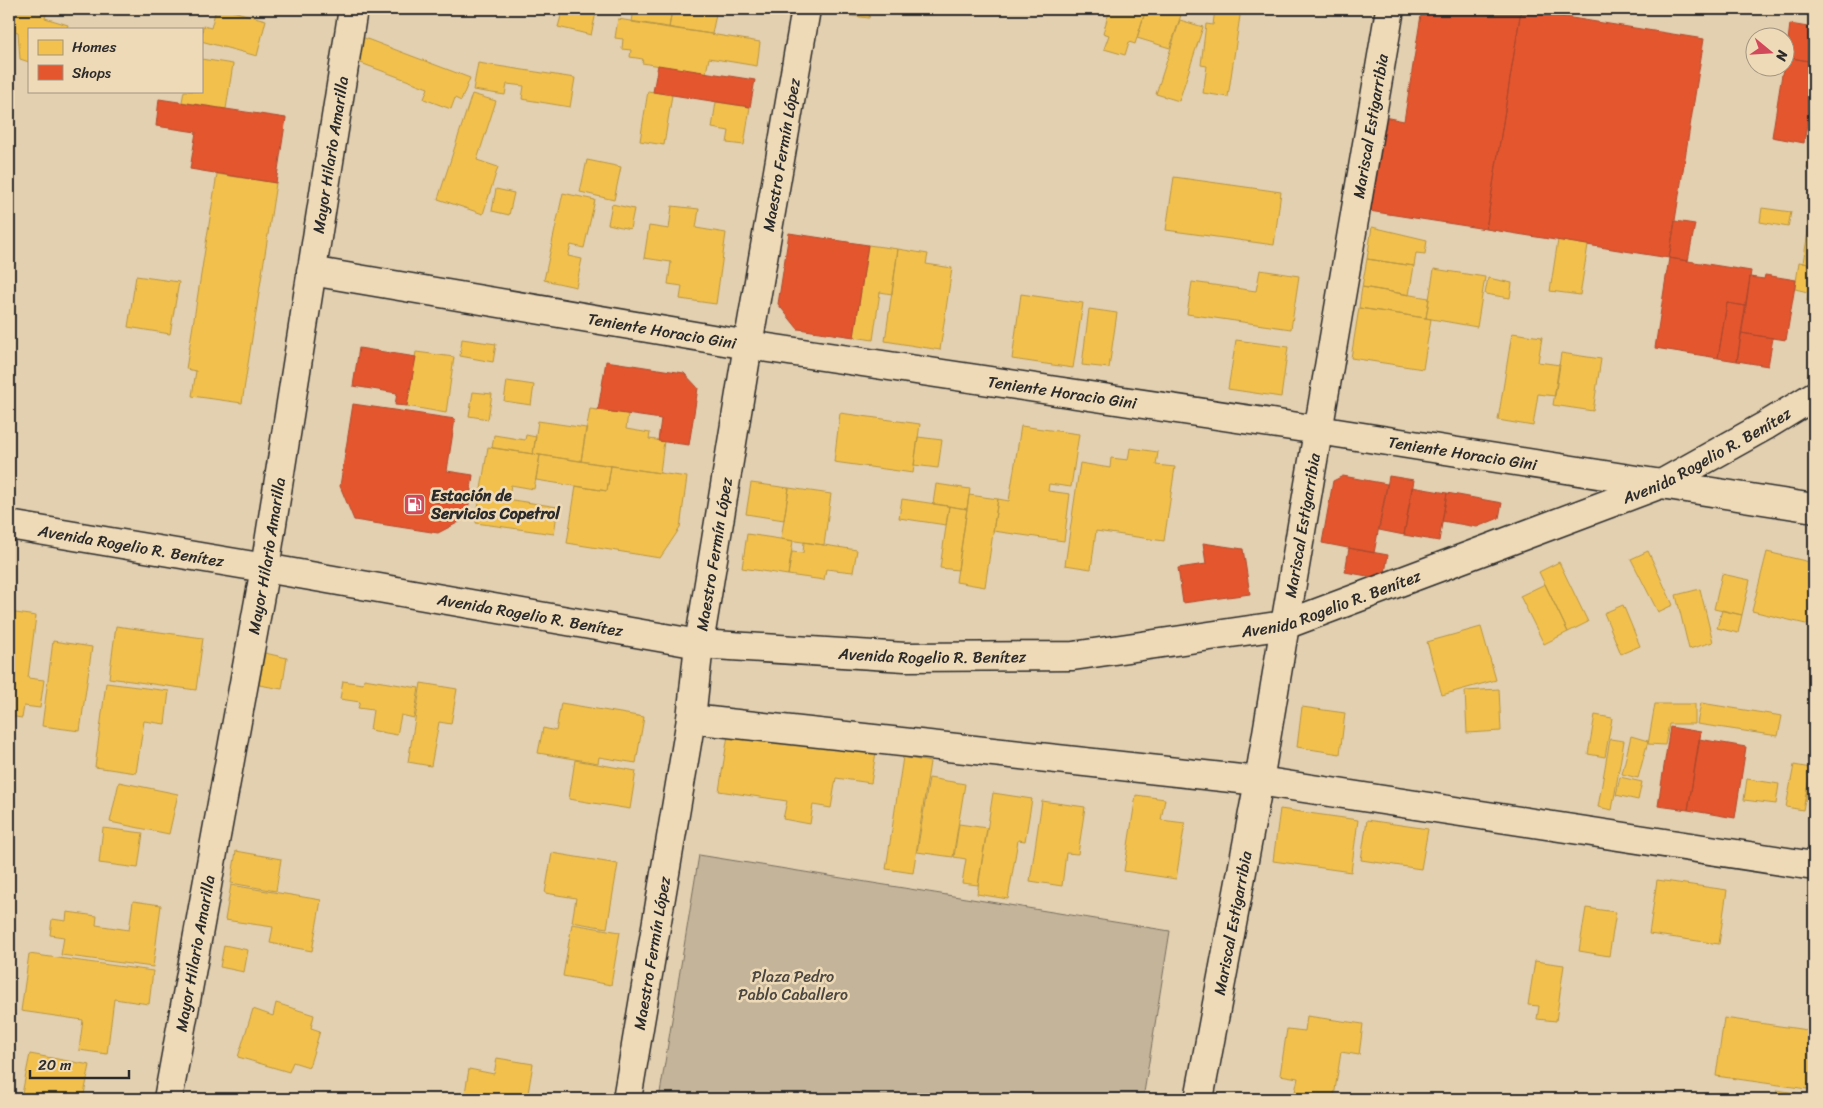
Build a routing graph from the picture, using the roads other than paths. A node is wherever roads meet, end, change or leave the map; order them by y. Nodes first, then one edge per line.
1 (352, 9) edge
2 (806, 9) edge
3 (1390, 9) edge
4 (310, 271) junction
5 (748, 344) junction
6 (1814, 396) edge
7 (1318, 430) junction
8 (1661, 484) junction
9 (1814, 508) edge
10 (9, 525) edge
11 (265, 568) junction
12 (1285, 625) junction
13 (699, 644) junction
14 (691, 719) junction
15 (1259, 781) junction
16 (1814, 866) edge
17 (168, 1099) edge
18 (627, 1099) edge
19 (1199, 1099) edge

1 - 4 street, Mayor Hilario Amarilla
2 - 5 street, Maestro Fermín López
3 - 7 street, Mariscal Estigarribia
4 - 5 street, Teniente Horacio Gini
4 - 11 street, Mayor Hilario Amarilla
5 - 7 street, Teniente Horacio Gini
5 - 13 street, Maestro Fermín López
6 - 8 street, Avenida Rogelio R. Benítez
7 - 8 street, Teniente Horacio Gini
7 - 12 street, Mariscal Estigarribia
8 - 9 street, Teniente Horacio Gini
8 - 12 street, Avenida Rogelio R. Benítez
10 - 11 street, Avenida Rogelio R. Benítez
11 - 13 street, Avenida Rogelio R. Benítez
11 - 17 street, Mayor Hilario Amarilla
12 - 13 street, Avenida Rogelio R. Benítez
12 - 15 street, Mariscal Estigarribia
13 - 14 street, Maestro Fermín López
14 - 15 street
14 - 18 street, Maestro Fermín López
15 - 16 street
15 - 19 street, Mariscal Estigarribia

